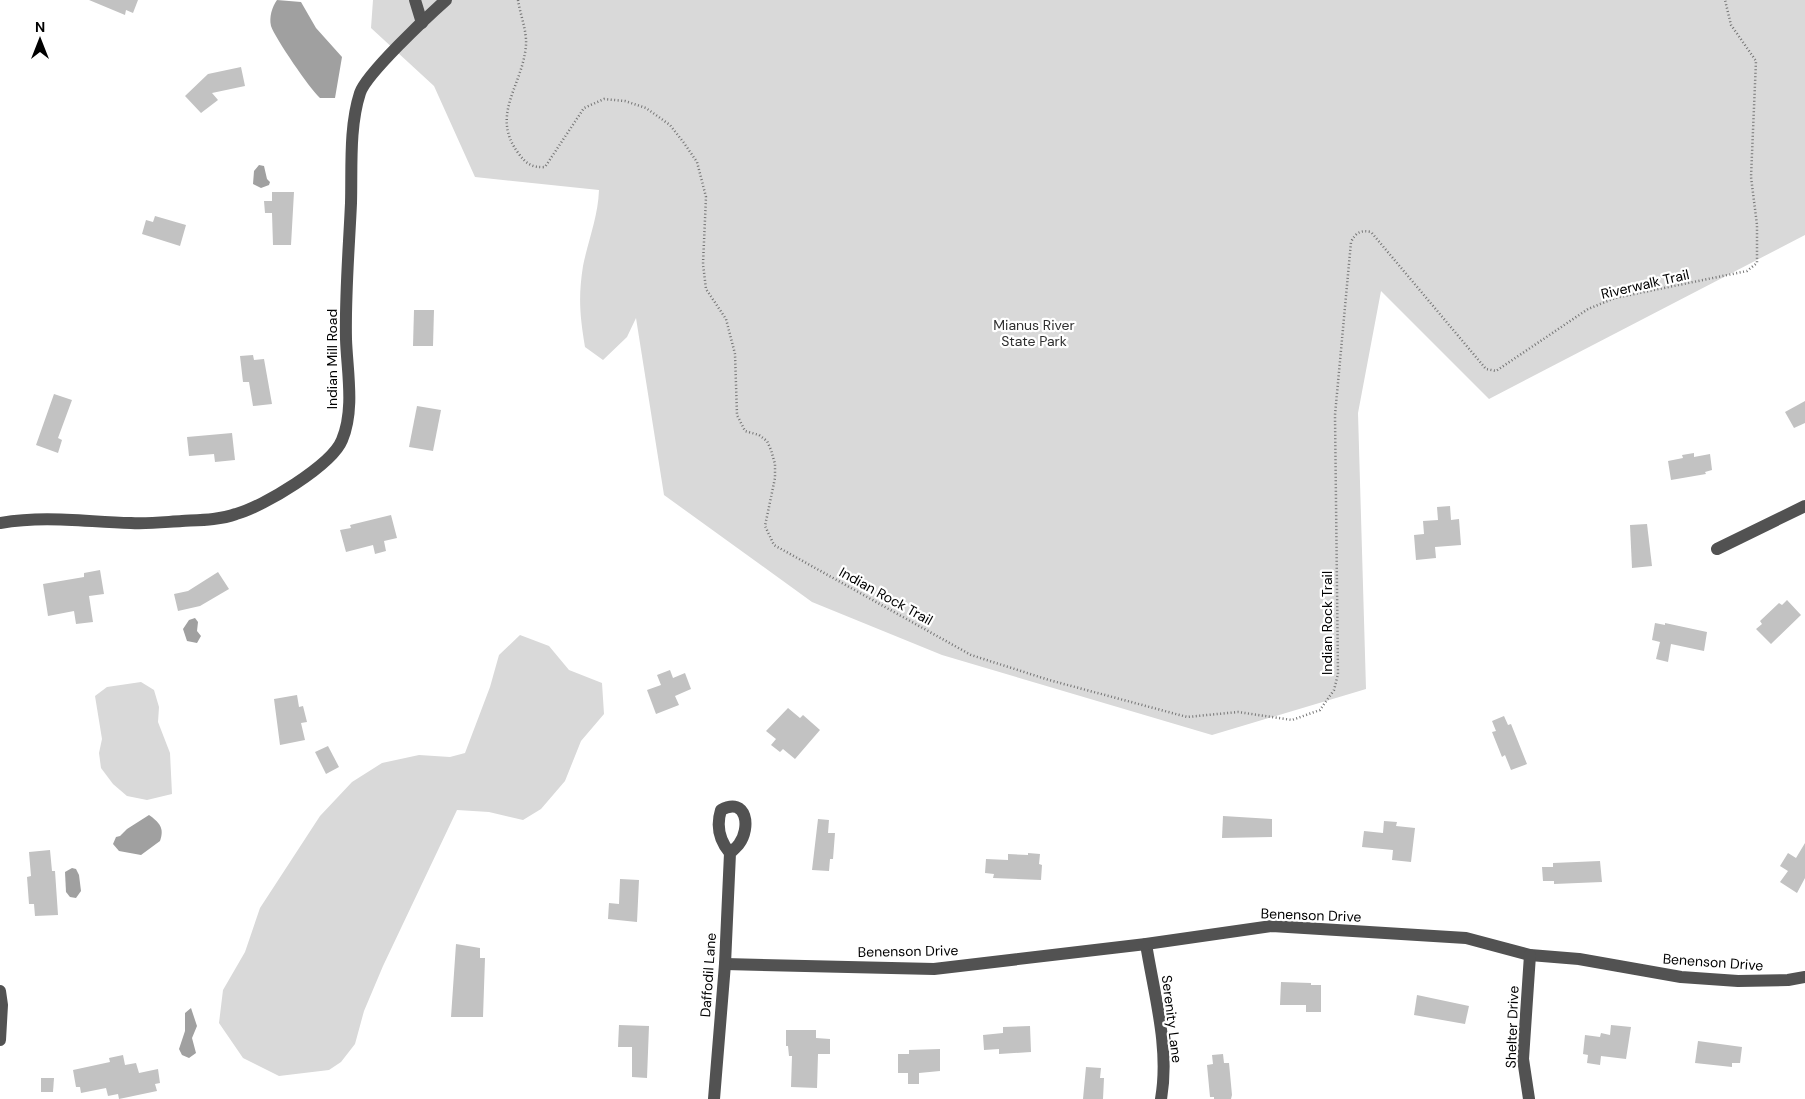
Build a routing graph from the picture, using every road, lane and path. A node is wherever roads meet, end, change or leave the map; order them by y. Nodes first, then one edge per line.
1 (415, 0) edge
2 (446, 0) edge
3 (518, 0) edge
4 (1725, 0) edge
5 (422, 23) junction
6 (1352, 242) joint
7 (1805, 506) edge
8 (0, 523) edge
9 (1717, 549) dead end
10 (730, 852) dead end
11 (1146, 944) junction
12 (1530, 955) junction
13 (725, 964) junction
14 (1805, 977) edge
15 (0, 991) edge
16 (0, 1040) edge
17 (714, 1099) edge
18 (1161, 1099) edge
19 (1529, 1099) edge

1 - 5 street
2 - 5 street, Indian Mill Road
3 - 6 path, Indian Rock Trail
4 - 6 path, Riverwalk Trail
5 - 8 street, Indian Mill Road
7 - 9 street
10 - 13 street, Daffodil Lane
11 - 12 street, Benenson Drive
11 - 13 street, Benenson Drive
11 - 18 street, Serenity Lane
12 - 14 street, Benenson Drive
12 - 19 street, Shelter Drive
13 - 17 street, Daffodil Lane
15 - 16 street

